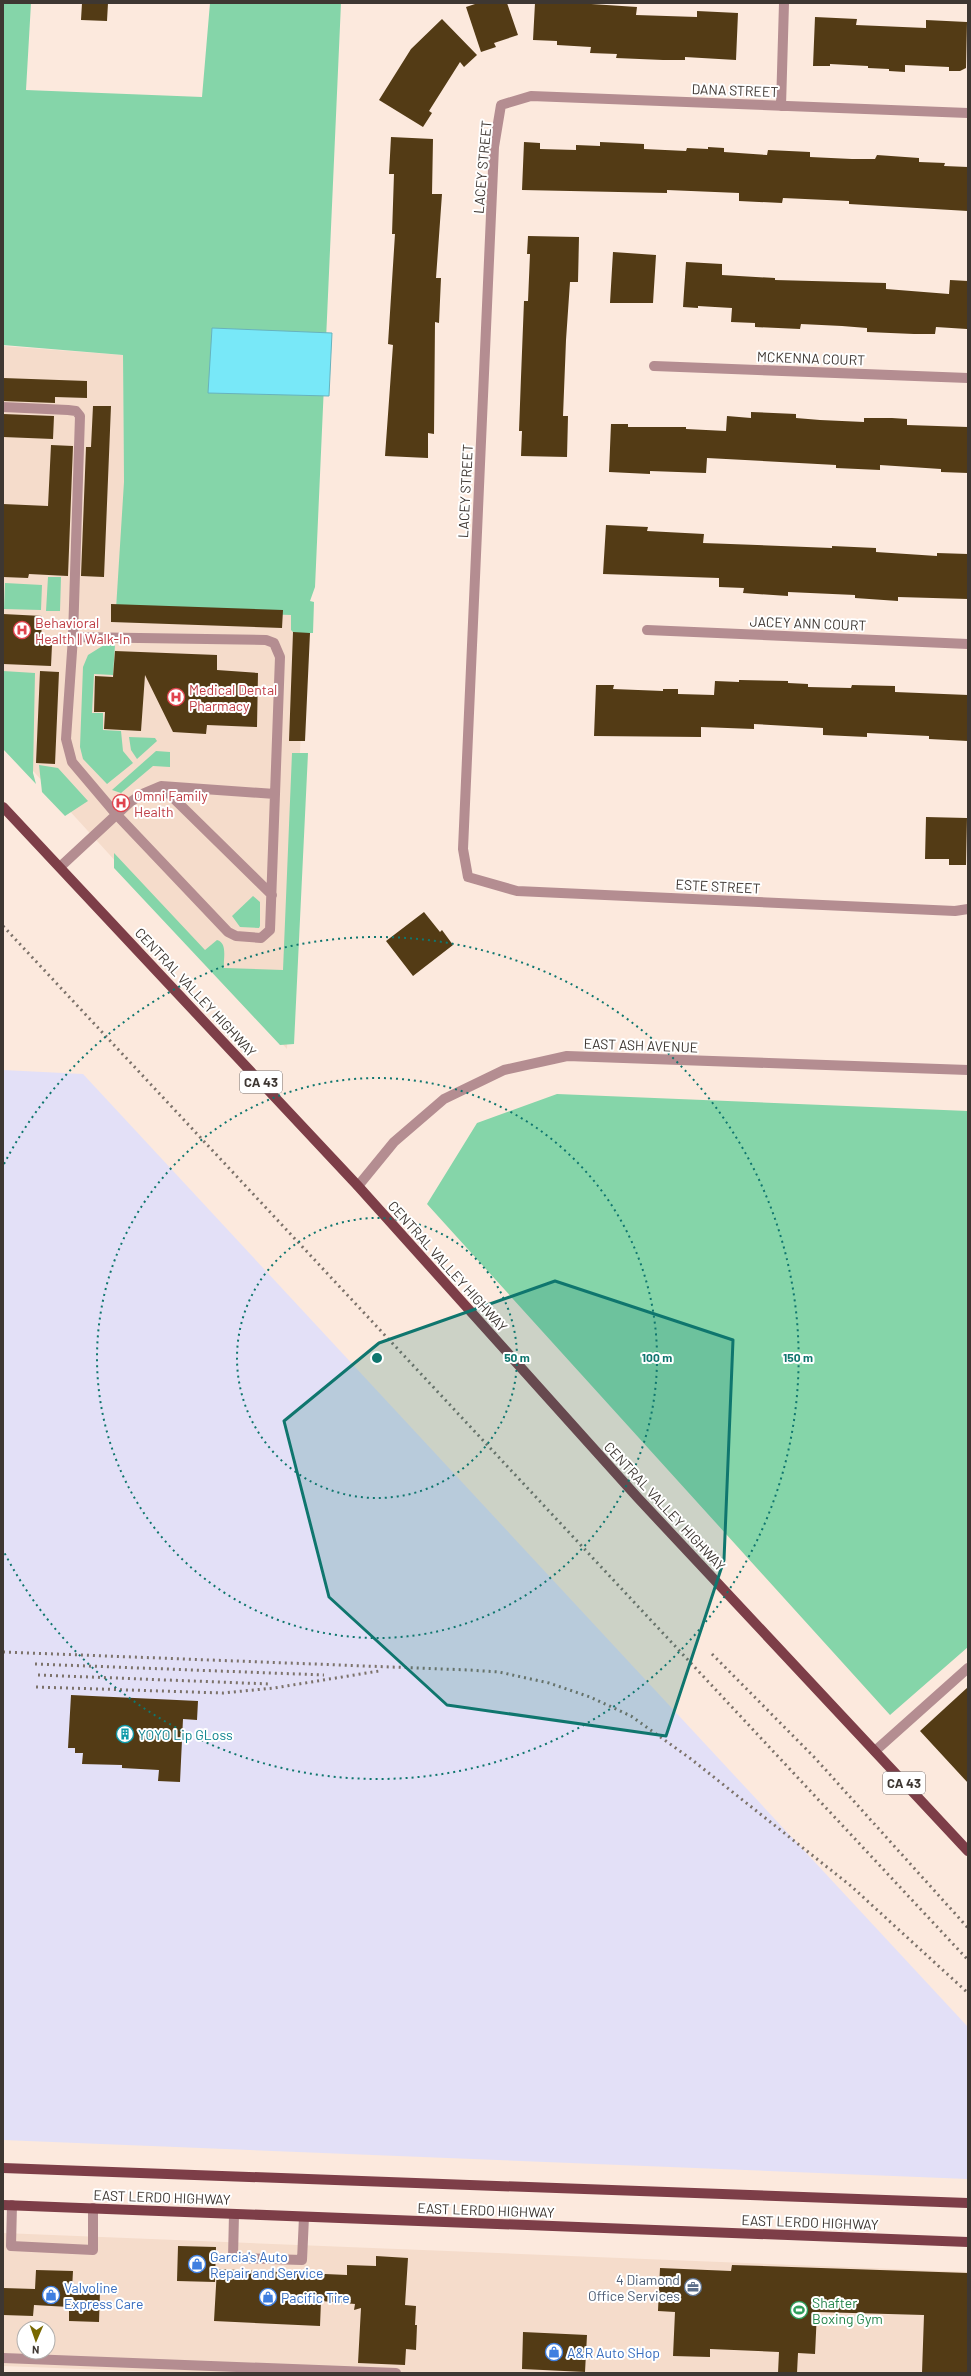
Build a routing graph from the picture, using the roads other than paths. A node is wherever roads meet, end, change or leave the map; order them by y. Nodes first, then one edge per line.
1 (784, 3) edge
2 (501, 105) joint
3 (781, 106) junction
4 (968, 113) edge
5 (654, 366) dead end
6 (968, 378) edge
7 (3, 407) edge
8 (647, 630) dead end
9 (73, 637) junction
10 (968, 644) edge
11 (161, 786) junction
12 (275, 794) junction
13 (3, 807) edge
14 (116, 814) junction
15 (60, 867) junction
16 (468, 877) joint
17 (272, 895) junction
18 (968, 909) edge
19 (968, 1070) edge
20 (358, 1186) junction
21 (968, 1668) edge
22 (874, 1751) junction
23 (968, 1851) edge
24 (3, 2168) edge
25 (968, 2203) edge
26 (7, 2205) edge
27 (93, 2208) junction
28 (234, 2214) junction
29 (304, 2217) junction
30 (968, 2242) edge
31 (7, 2249) edge
32 (3, 2358) edge
33 (396, 2373) edge

1 - 3 street
2 - 3 street, DANA STREET
2 - 16 street, LACEY STREET
3 - 4 street, DANA STREET
5 - 6 street, MCKENNA COURT
7 - 9 street
8 - 10 street, JACEY ANN COURT
9 - 12 street
9 - 14 street
11 - 12 street
11 - 14 street
11 - 17 street
12 - 17 street
13 - 15 main road, CENTRAL VALLEY HIGHWAY / CA 43
14 - 15 street
14 - 17 street
15 - 20 main road, CENTRAL VALLEY HIGHWAY / CA 43
16 - 18 street, ESTE STREET
19 - 20 street, EAST ASH AVENUE
20 - 22 main road, CENTRAL VALLEY HIGHWAY / CA 43
21 - 22 street
22 - 23 main road, CENTRAL VALLEY HIGHWAY / CA 43
24 - 25 main road, EAST LERDO HIGHWAY
26 - 27 main road, EAST LERDO HIGHWAY
26 - 31 street
27 - 28 main road, EAST LERDO HIGHWAY
27 - 31 street
28 - 29 main road, EAST LERDO HIGHWAY
28 - 29 street
29 - 30 main road, EAST LERDO HIGHWAY
32 - 33 street

